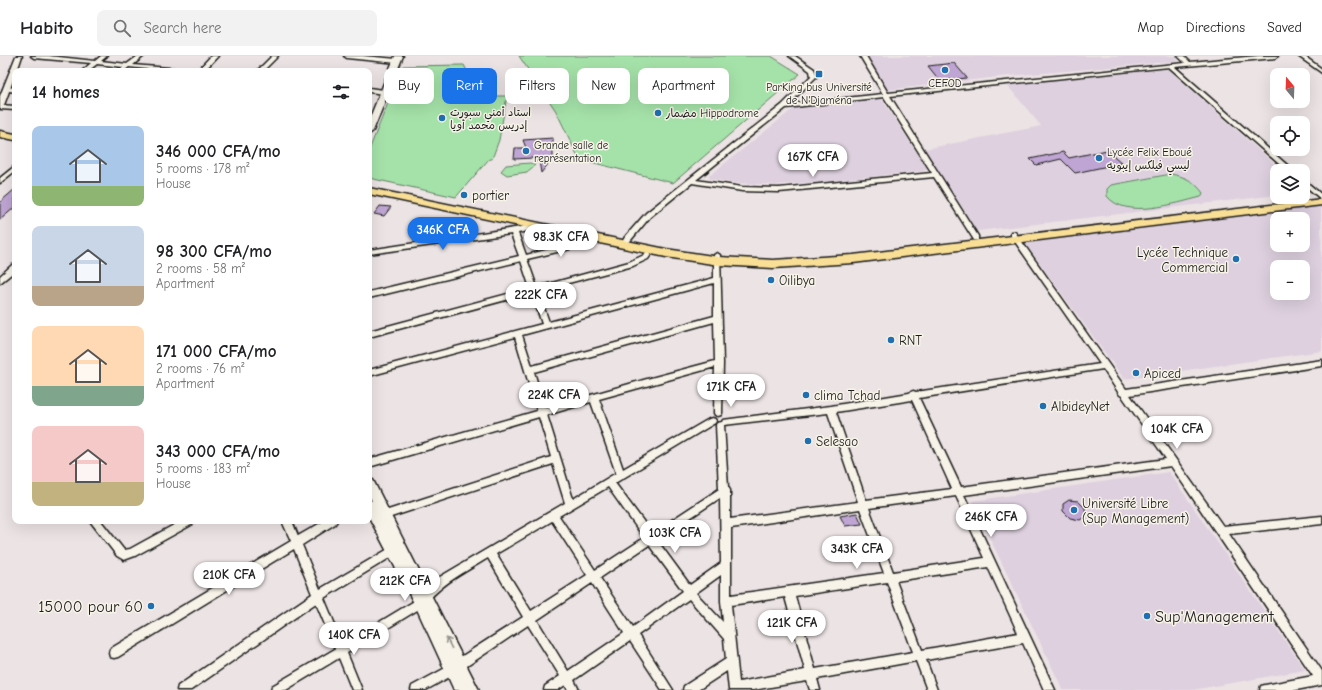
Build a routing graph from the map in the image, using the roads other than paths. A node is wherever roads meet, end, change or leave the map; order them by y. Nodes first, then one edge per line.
1 (19, 56) edge
2 (34, 56) edge
3 (104, 56) edge
4 (141, 56) edge
5 (210, 56) edge
6 (215, 56) edge
7 (275, 56) edge
8 (347, 56) edge
9 (792, 56) edge
10 (863, 56) edge
11 (1181, 56) edge
12 (1275, 56) edge
13 (1301, 56) edge
14 (398, 59) edge
15 (97, 62) junction
16 (1189, 64) junction
17 (129, 65) junction
18 (1171, 66) junction
19 (14, 68) edge
20 (88, 68) edge
21 (125, 68) edge
22 (155, 68) edge
23 (197, 68) edge
24 (203, 68) edge
25 (263, 68) edge
26 (1322, 71) edge
27 (12, 74) edge
28 (6, 89) junction
29 (12, 90) edge
30 (372, 90) edge
31 (384, 92) joint
32 (886, 95) junction
33 (0, 106) edge
34 (784, 106) junction
35 (12, 108) edge
36 (372, 122) edge
37 (0, 134) edge
38 (12, 136) edge
39 (0, 140) edge
40 (12, 142) edge
41 (1283, 164) edge
42 (12, 171) edge
43 (936, 175) junction
44 (0, 181) edge
45 (690, 181) junction
46 (372, 186) edge
47 (1310, 187) edge
48 (372, 192) edge
49 (1322, 198) edge
50 (440, 204) junction
51 (542, 226) junction
52 (514, 231) junction
53 (582, 235) junction
54 (1015, 237) junction
55 (976, 238) junction
56 (626, 241) junction
57 (651, 250) junction
58 (372, 252) edge
59 (523, 257) junction
60 (717, 258) junction
61 (805, 260) junction
62 (12, 270) edge
63 (718, 279) junction
64 (0, 280) edge
65 (535, 290) junction
66 (372, 295) edge
67 (718, 318) junction
68 (546, 325) junction
69 (372, 333) edge
70 (518, 333) junction
71 (720, 363) junction
72 (1322, 363) edge
73 (1105, 366) junction
74 (529, 370) junction
75 (372, 372) edge
76 (1123, 393) junction
77 (913, 394) junction
78 (594, 398) junction
79 (831, 408) junction
80 (542, 413) junction
81 (719, 423) junction
82 (557, 459) junction
83 (372, 462) edge
84 (1173, 462) junction
85 (621, 475) junction
86 (609, 482) junction
87 (372, 489) edge
88 (724, 490) junction
89 (958, 491) junction
90 (863, 504) junction
91 (570, 505) junction
92 (372, 511) edge
93 (553, 515) junction
94 (385, 516) junction
95 (1322, 520) edge
96 (97, 524) edge
97 (185, 524) edge
98 (288, 524) edge
99 (327, 524) edge
100 (726, 524) junction
101 (1221, 531) junction
102 (650, 538) junction
103 (296, 543) junction
104 (392, 551) junction
105 (490, 553) junction
106 (991, 562) junction
107 (726, 565) junction
108 (593, 576) junction
109 (890, 576) junction
110 (789, 592) junction
111 (690, 593) junction
112 (318, 596) junction
113 (422, 599) junction
114 (726, 602) junction
115 (530, 617) junction
116 (630, 635) junction
117 (729, 637) junction
118 (1026, 637) junction
119 (341, 651) junction
120 (114, 653) dead end
121 (919, 656) junction
122 (731, 662) junction
123 (455, 667) junction
124 (812, 675) junction
125 (568, 678) junction
126 (1322, 680) edge
127 (734, 689) edge
128 (182, 690) edge
129 (276, 690) edge
130 (357, 690) edge
131 (416, 690) edge
132 (461, 690) edge
133 (472, 690) edge
134 (550, 690) edge
135 (574, 690) edge
136 (668, 690) edge
137 (688, 690) edge
138 (815, 690) edge
139 (932, 690) edge
140 (1050, 690) edge
141 (1265, 690) edge

1 - 19 street
2 - 15 street
3 - 15 street
4 - 17 street
5 - 23 street
6 - 24 street
7 - 25 street
8 - 14 street
9 - 34 street
10 - 32 street
11 - 16 street
12 - 16 street
13 - 26 street
15 - 17 street
15 - 20 street
16 - 18 street
17 - 21 street
17 - 22 street
18 - 32 street
18 - 41 street
27 - 28 street
28 - 29 street
28 - 33 street
30 - 31 street
31 - 36 main road
32 - 34 street
32 - 43 street
33 - 35 street
34 - 45 street
37 - 38 main road
39 - 40 main road
42 - 44 street
43 - 45 street
43 - 55 street
45 - 56 street
46 - 50 main road
47 - 49 street
48 - 50 main road
49 - 54 main road
50 - 51 main road
50 - 56 main road
51 - 52 street
51 - 53 main road
52 - 58 street
52 - 59 street
53 - 56 main road
53 - 59 street
54 - 55 main road
54 - 61 main road
54 - 73 street
55 - 61 main road
56 - 57 main road
56 - 60 main road
57 - 60 main road
57 - 65 street
59 - 65 street
59 - 66 street
60 - 61 main road
60 - 63 street
62 - 64 street
63 - 67 street
63 - 68 street
65 - 68 street
65 - 69 street
67 - 71 street
67 - 74 street
68 - 70 street
70 - 74 street
70 - 75 street
71 - 78 street
71 - 81 street
72 - 76 street
73 - 76 street
73 - 77 street
74 - 80 street
76 - 84 street
77 - 79 street
77 - 89 street
78 - 80 street
78 - 85 street
79 - 81 street
79 - 90 street
80 - 82 street
80 - 83 street
81 - 85 street
81 - 88 street
82 - 91 street
82 - 94 street
84 - 89 street
84 - 101 street
85 - 86 street
86 - 91 street
86 - 102 street
87 - 94 street
88 - 100 street
88 - 102 street
89 - 90 street
89 - 106 street
90 - 100 street
90 - 109 street
91 - 93 street
92 - 104 street
93 - 105 street
93 - 108 street
94 - 113 street
95 - 101 street
96 - 97 street
98 - 103 street
99 - 103 street
100 - 107 street
101 - 126 street
102 - 108 street
102 - 111 street
103 - 112 street
103 - 120 street
104 - 112 street
104 - 113 street
105 - 113 street
105 - 115 street
106 - 109 street
106 - 118 street
107 - 111 street
107 - 114 street
108 - 115 street
108 - 116 street
109 - 110 street
109 - 121 street
110 - 114 street
110 - 124 street
111 - 116 street
111 - 117 street
112 - 119 street
112 - 128 street
113 - 119 street
113 - 123 street
114 - 117 street
115 - 123 street
115 - 125 street
116 - 125 street
116 - 136 street
117 - 122 street
118 - 121 street
118 - 140 street
119 - 129 street
119 - 130 street
121 - 124 street
121 - 139 street
122 - 127 street
122 - 137 street
123 - 131 street
123 - 132 street
123 - 133 street
124 - 127 street
124 - 138 street
125 - 134 street
125 - 135 street
126 - 141 street

